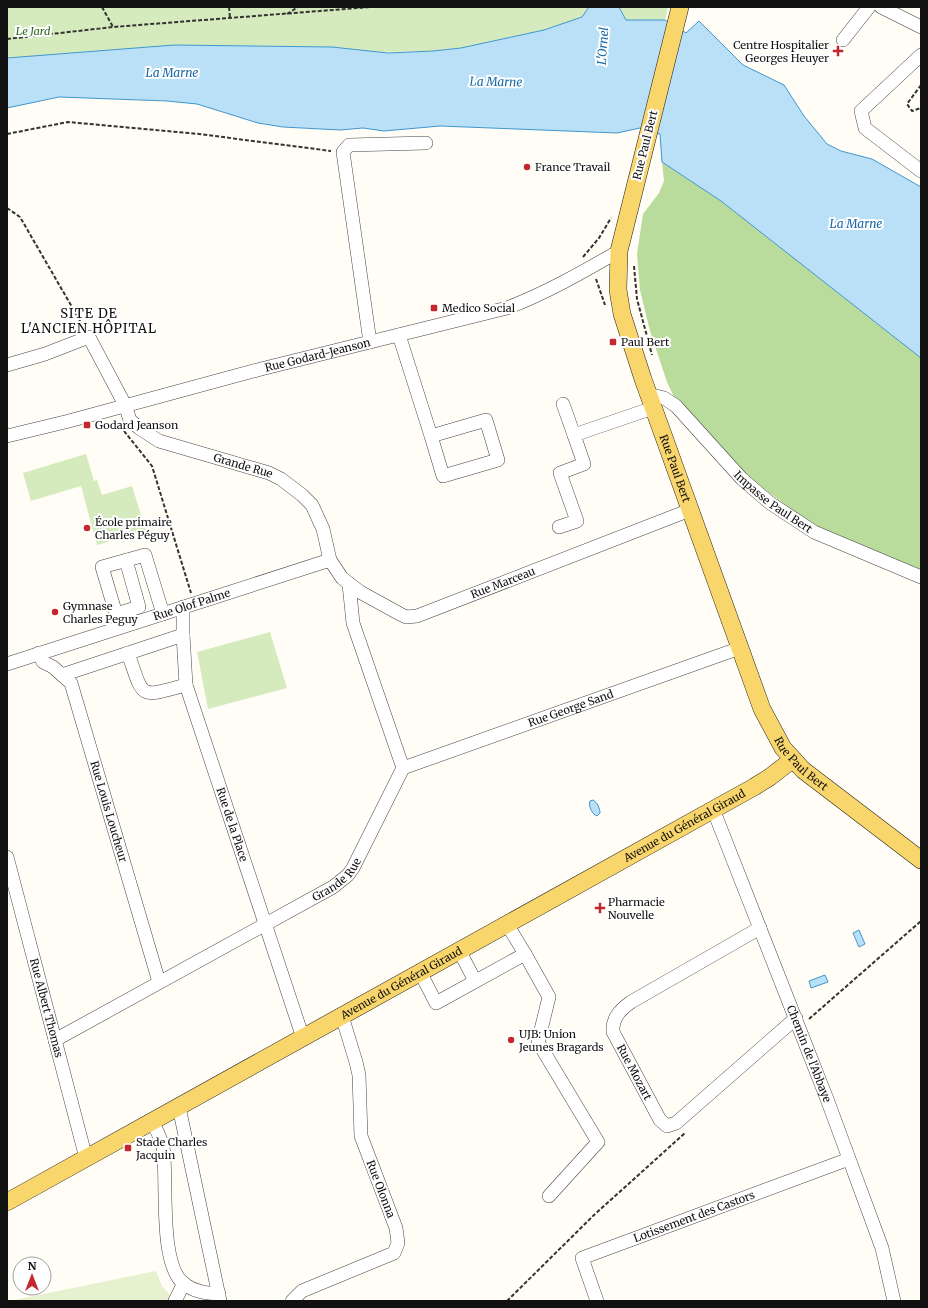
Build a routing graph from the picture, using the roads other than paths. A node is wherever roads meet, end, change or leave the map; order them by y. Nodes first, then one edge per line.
1 (680, 7) edge
2 (869, 7) edge
3 (881, 7) edge
4 (921, 27) edge
5 (843, 40) dead end
6 (921, 55) edge
7 (426, 143) dead end
8 (921, 172) edge
9 (619, 251) junction
10 (399, 335) junction
11 (370, 342) junction
12 (7, 365) edge
13 (651, 401) junction
14 (563, 404) dead end
15 (125, 405) junction
16 (574, 435) junction
17 (7, 436) edge
18 (431, 436) junction
19 (690, 510) junction
20 (559, 527) dead end
21 (126, 560) dead end
22 (330, 560) junction
23 (921, 577) edge
24 (348, 584) junction
25 (189, 606) junction
26 (163, 614) junction
27 (183, 635) junction
28 (740, 648) junction
29 (39, 653) junction
30 (128, 653) junction
31 (7, 664) edge
32 (62, 675) junction
33 (186, 685) junction
34 (792, 760) junction
35 (403, 768) junction
36 (713, 809) junction
37 (7, 857) edge
38 (921, 860) edge
39 (266, 924) junction
40 (508, 924) junction
41 (760, 928) junction
42 (459, 950) junction
43 (525, 954) junction
44 (420, 972) junction
45 (475, 981) junction
46 (159, 982) junction
47 (342, 1016) junction
48 (796, 1018) junction
49 (303, 1038) junction
50 (55, 1040) junction
51 (179, 1106) junction
52 (152, 1121) junction
53 (86, 1158) junction
54 (849, 1159) junction
55 (549, 1196) dead end
56 (7, 1202) edge
57 (184, 1283) junction
58 (220, 1298) edge
59 (175, 1301) edge
60 (293, 1301) edge
61 (598, 1301) edge
62 (894, 1301) edge

1 - 9 main road, Rue Paul Bert
2 - 5 street
3 - 4 street
6 - 8 street
7 - 11 street
9 - 10 street, Rue Godard-Jeanson
9 - 13 main road, Rue Paul Bert
10 - 11 street, Rue Godard-Jeanson
10 - 18 street
11 - 15 street, Rue Godard-Jeanson
12 - 15 street
13 - 16 street
13 - 19 main road, Rue Paul Bert
13 - 23 street, Impasse Paul Bert
14 - 16 street
15 - 17 street, Rue Godard-Jeanson
15 - 22 street, Grande Rue
16 - 20 street
18 - 18 street
19 - 24 street, Rue Marceau
19 - 28 main road, Rue Paul Bert
21 - 26 street
22 - 24 street, Rue Marceau
22 - 25 street, Rue Olof Palme
24 - 35 street
25 - 26 street, Rue Olof Palme
25 - 27 street, Rue de la Place
26 - 29 street, Rue Olof Palme
27 - 30 street
27 - 33 street, Rue de la Place
28 - 34 main road, Rue Paul Bert
28 - 35 street, Rue George Sand
29 - 31 street, Rue Olof Palme
29 - 32 street, Rue Louis Loucheur
30 - 32 street
30 - 33 street
32 - 46 street, Rue Louis Loucheur
33 - 39 street, Rue de la Place
34 - 36 main road, Avenue du Général Giraud
34 - 38 main road, Rue Paul Bert
35 - 39 street, Grande Rue
36 - 40 main road, Avenue du Général Giraud
36 - 41 street, Chemin de l'Abbaye
37 - 50 street, Rue Albert Thomas
39 - 46 street, Grande Rue
39 - 49 street, Rue de la Place
40 - 42 main road, Avenue du Général Giraud
40 - 43 street
41 - 48 street, Chemin de l'Abbaye
41 - 48 street, Rue Mozart
42 - 44 main road, Avenue du Général Giraud
42 - 45 street
43 - 45 street
43 - 55 street
44 - 45 street
44 - 47 main road, Avenue du Général Giraud
46 - 50 street, Grande Rue
47 - 49 main road, Avenue du Général Giraud
47 - 60 street, Rue Olonna
48 - 54 street, Chemin de l'Abbaye
49 - 51 main road, Avenue du Général Giraud
50 - 53 street, Rue Albert Thomas
51 - 52 main road, Avenue du Général Giraud
51 - 58 street
52 - 53 main road, Avenue du Général Giraud
52 - 57 street
53 - 56 main road, Avenue du Général Giraud
54 - 61 street, Lotissement des Castors
54 - 62 street, Chemin de l'Abbaye
57 - 58 street
57 - 59 street

